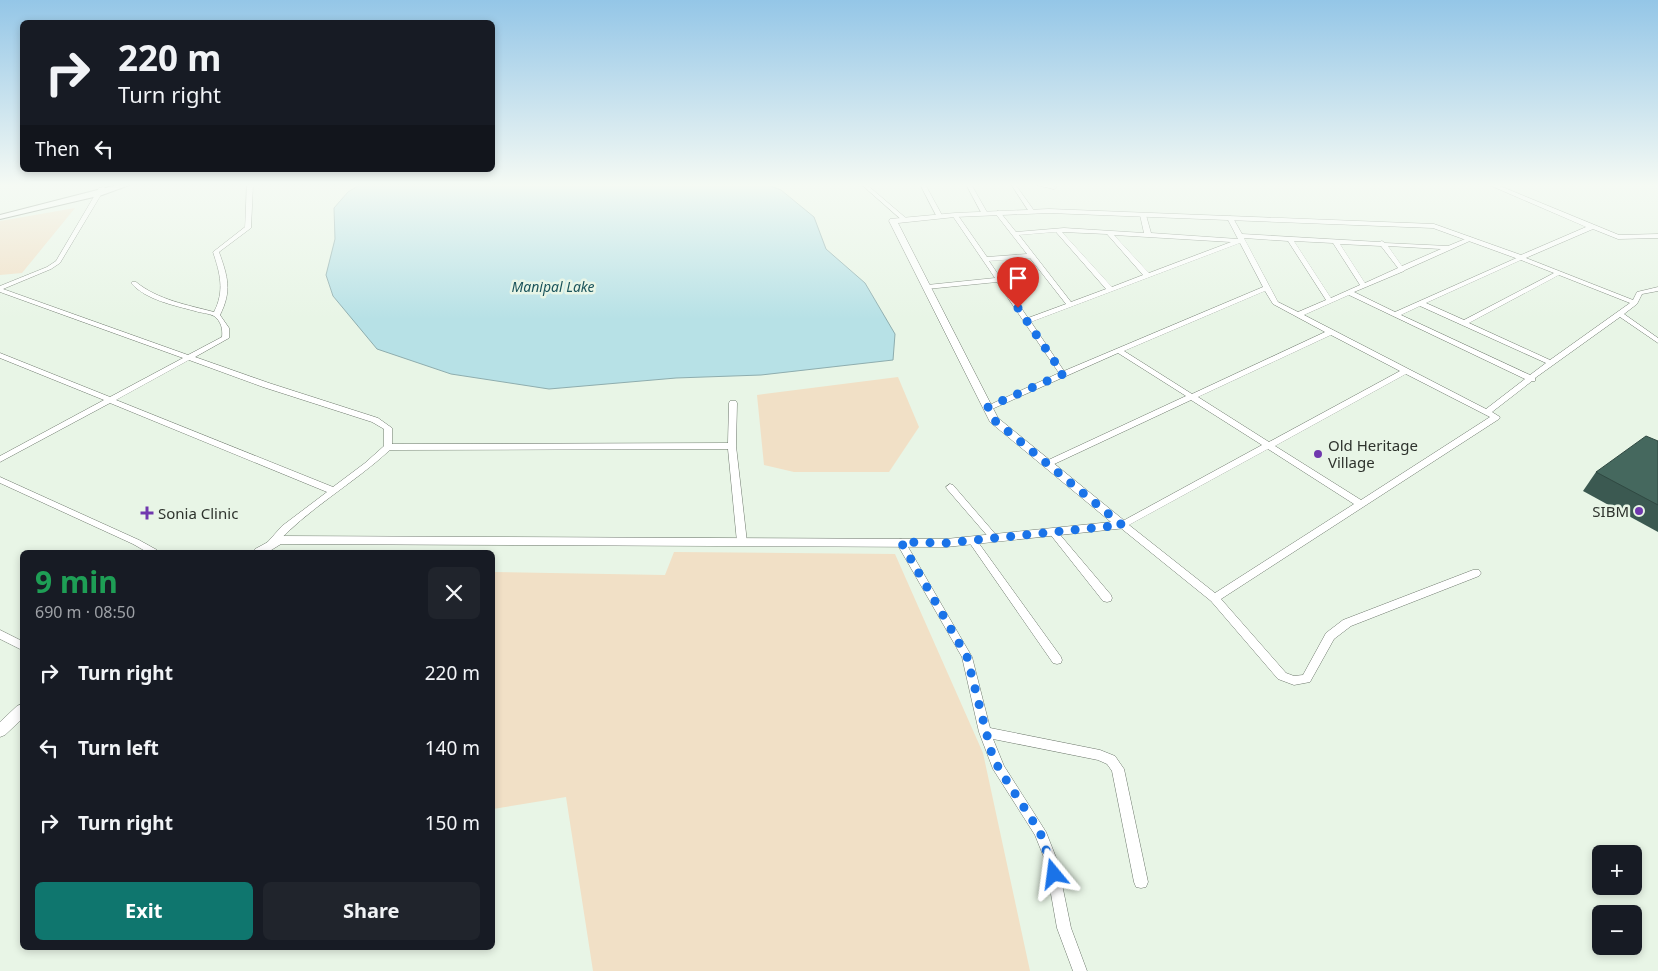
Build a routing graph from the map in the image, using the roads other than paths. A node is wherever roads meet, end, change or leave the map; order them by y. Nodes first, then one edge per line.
1 (77, 229) edge
2 (246, 229) edge
3 (897, 229) edge
4 (964, 229) edge
5 (1011, 229) edge
6 (1147, 229) edge
7 (1236, 229) edge
8 (1443, 229) edge
9 (1586, 229) edge
10 (1601, 229) edge
11 (1058, 231) junction
12 (1109, 233) junction
13 (1015, 234) junction
14 (1148, 235) junction
15 (1658, 236) edge
16 (1240, 238) junction
17 (1290, 239) junction
18 (1470, 239) junction
19 (1335, 241) junction
20 (1382, 243) junction
21 (1447, 248) junction
22 (1032, 256) junction
23 (1521, 258) junction
24 (984, 259) junction
25 (1402, 270) junction
26 (1559, 273) junction
27 (1148, 276) junction
28 (999, 280) junction
29 (134, 283) dead end
30 (1364, 286) junction
31 (927, 287) junction
32 (1267, 288) junction
33 (0, 289) edge
34 (1658, 289) edge
35 (1111, 290) junction
36 (1349, 292) junction
37 (1330, 301) junction
38 (1420, 303) junction
39 (1634, 304) junction
40 (1070, 305) junction
41 (1620, 314) junction
42 (216, 315) junction
43 (1298, 315) junction
44 (1395, 315) junction
45 (1027, 321) junction
46 (1464, 323) junction
47 (1330, 332) junction
48 (1658, 341) edge
49 (1118, 350) junction
50 (0, 355) edge
51 (190, 357) junction
52 (1550, 363) junction
53 (1406, 371) junction
54 (1063, 374) junction
55 (1532, 379) junction
56 (1191, 397) junction
57 (111, 399) junction
58 (733, 403) dead end
59 (988, 407) junction
60 (1488, 411) junction
61 (732, 446) junction
62 (1268, 446) junction
63 (388, 447) junction
64 (0, 459) edge
65 (1047, 464) junction
66 (0, 480) edge
67 (950, 487) dead end
68 (334, 491) junction
69 (1361, 504) junction
70 (1122, 525) junction
71 (1053, 532) junction
72 (994, 538) junction
73 (972, 540) junction
74 (742, 542) junction
75 (901, 542) junction
76 (150, 550) edge
77 (264, 550) edge
78 (1476, 573) dead end
79 (1107, 598) dead end
80 (1215, 598) junction
81 (0, 634) edge
82 (20, 645) edge
83 (1058, 660) dead end
84 (20, 712) edge
85 (0, 731) edge
86 (985, 732) junction
87 (1141, 882) dead end
88 (1080, 971) edge

1 - 33 street
2 - 42 street
3 - 31 street
4 - 24 street
5 - 13 street
6 - 14 street
7 - 16 street
8 - 18 street
9 - 23 street
10 - 15 street
11 - 12 street
11 - 13 street
11 - 35 street
12 - 14 street
12 - 27 street
13 - 22 street
14 - 16 street
16 - 17 street
16 - 27 street
16 - 32 street
17 - 19 street
17 - 37 street
18 - 21 street
18 - 23 street
19 - 20 street
19 - 30 street
20 - 21 street
20 - 25 street
21 - 25 street
22 - 24 street
22 - 40 street
23 - 26 street
23 - 38 street
24 - 28 street
25 - 30 street
26 - 39 street
26 - 46 street
27 - 35 street
28 - 31 street
28 - 45 street
29 - 42 street
30 - 36 street
31 - 59 street
32 - 43 street
32 - 49 street
33 - 51 street
34 - 39 street
35 - 40 street
36 - 37 street
36 - 44 street
37 - 43 street
38 - 44 street
38 - 46 street
39 - 41 street
40 - 45 street
41 - 48 street
41 - 52 street
42 - 51 street
43 - 47 street
44 - 55 street
45 - 54 street
46 - 52 street
47 - 53 street
47 - 56 street
49 - 54 street
49 - 56 street
50 - 57 street
51 - 57 street
51 - 63 street
52 - 55 street
53 - 60 street
53 - 62 street
54 - 59 street
55 - 60 street
56 - 62 street
56 - 65 street
57 - 64 street
57 - 68 street
58 - 61 street
59 - 65 street
60 - 69 street
61 - 63 street
61 - 74 street
62 - 69 street
62 - 70 street
63 - 68 street
65 - 70 street
66 - 76 street
67 - 72 street
68 - 77 street
69 - 80 street
70 - 71 street
70 - 80 street
71 - 72 street
71 - 79 street
72 - 73 street
73 - 75 street
73 - 83 street
74 - 75 street
74 - 77 street
75 - 86 street
78 - 80 street
81 - 82 street
84 - 85 street
86 - 87 street
86 - 88 street

